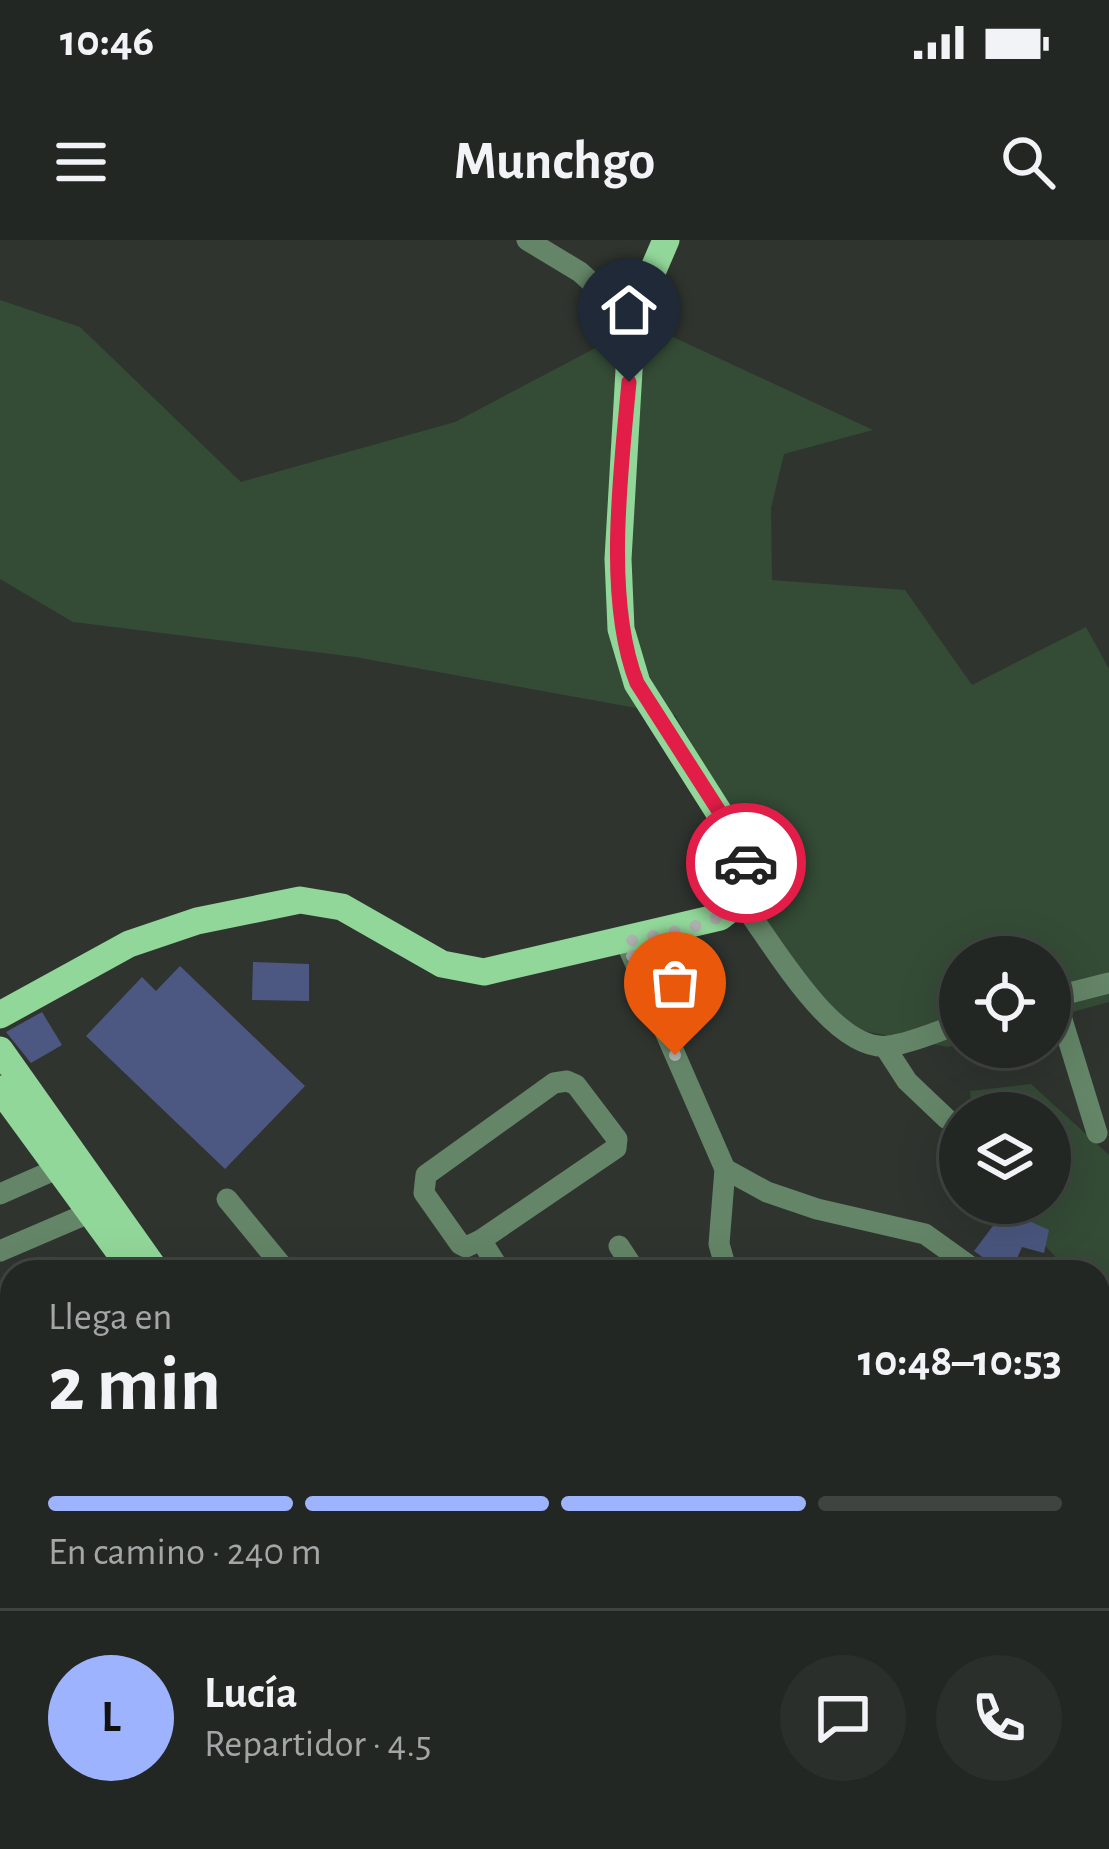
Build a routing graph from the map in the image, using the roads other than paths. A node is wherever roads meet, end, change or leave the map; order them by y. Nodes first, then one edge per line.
1 (527, 240) edge
2 (666, 240) edge
3 (632, 319) junction
4 (741, 902) junction
5 (626, 942) junction
6 (1109, 983) edge
7 (1071, 992) edge
8 (0, 1015) edge
9 (939, 1030) edge
10 (885, 1047) junction
11 (0, 1050) edge
12 (1071, 1053) edge
13 (0, 1089) edge
14 (939, 1111) edge
15 (1097, 1133) dead end
16 (59, 1168) junction
17 (725, 1168) junction
18 (0, 1194) edge
19 (226, 1199) dead end
20 (91, 1212) junction
21 (481, 1240) junction
22 (619, 1246) dead end
23 (0, 1251) edge
24 (125, 1260) edge
25 (149, 1260) edge
26 (277, 1260) edge
27 (494, 1260) edge
28 (628, 1260) edge
29 (724, 1260) edge
30 (957, 1260) edge

1 - 3 street
2 - 3 main road
3 - 4 main road
4 - 5 main road
4 - 10 street
5 - 8 main road
5 - 17 street
6 - 7 street
9 - 10 street
10 - 14 street
11 - 25 main road
12 - 15 street
13 - 16 main road
16 - 18 street
16 - 20 main road
17 - 29 street
17 - 30 street
19 - 26 street
20 - 23 street
20 - 24 main road
21 - 21 street
21 - 27 street
22 - 28 street

